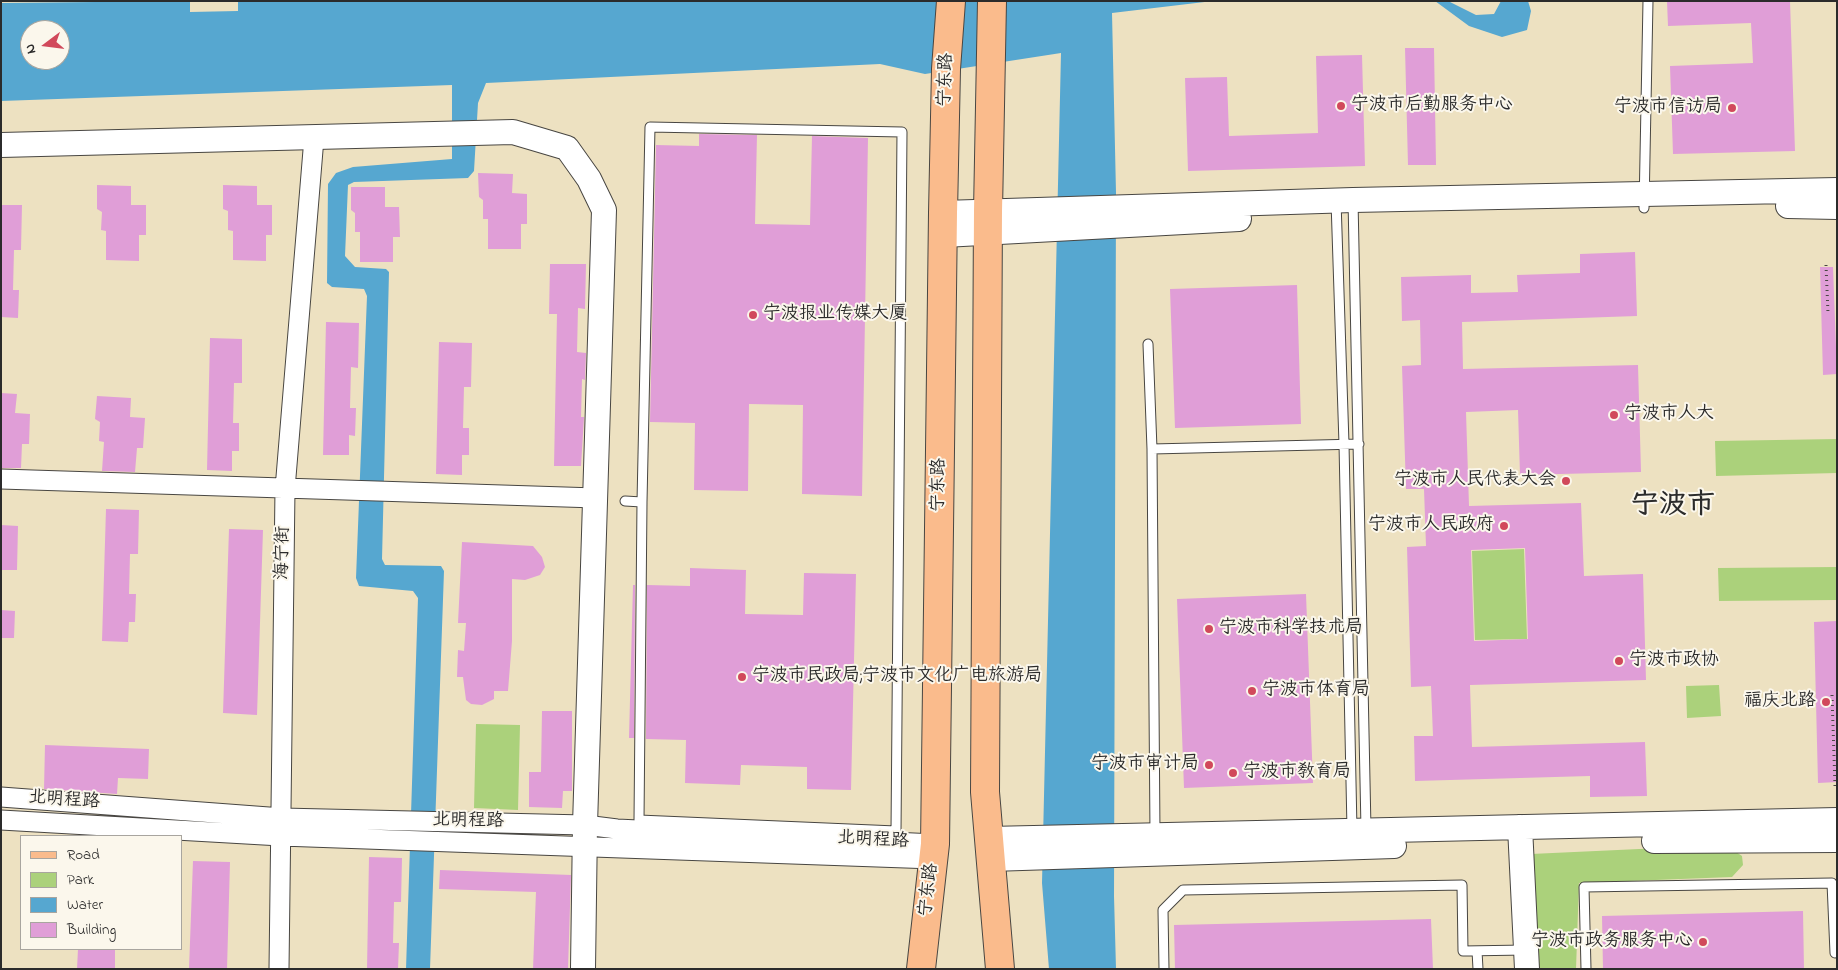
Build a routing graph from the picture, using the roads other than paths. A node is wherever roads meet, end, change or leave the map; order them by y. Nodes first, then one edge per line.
1 (952, 1) edge
2 (992, 1) edge
3 (1648, 1) edge
4 (314, 138) junction
5 (1, 145) edge
6 (1837, 190) edge
7 (1645, 201) junction
8 (1345, 207) junction
9 (1837, 207) edge
10 (989, 223) junction
11 (944, 224) junction
12 (1148, 344) dead end
13 (1344, 444) junction
14 (1359, 444) junction
15 (1152, 449) junction
16 (1, 479) edge
17 (285, 489) junction
18 (596, 498) junction
19 (625, 501) dead end
20 (642, 502) junction
21 (1, 797) edge
22 (1, 820) edge
23 (1837, 820) edge
24 (281, 827) junction
25 (1155, 834) junction
26 (585, 835) junction
27 (1515, 835) junction
28 (1360, 839) junction
29 (1837, 840) edge
30 (990, 849) junction
31 (934, 852) junction
32 (1477, 951) junction
33 (1835, 953) dead end
34 (1520, 960) edge
35 (279, 969) edge
36 (584, 969) edge
37 (921, 969) edge
38 (1000, 969) edge
39 (1164, 969) edge
40 (1478, 969) edge
41 (1586, 969) edge

1 - 11 main road, 宁东路
2 - 10 main road
3 - 7 lane
4 - 5 street
4 - 17 street, 海宁街
4 - 18 street
6 - 7 street
7 - 8 street
7 - 9 street
8 - 10 street
8 - 13 lane
8 - 14 lane
10 - 11 street
10 - 30 main road
11 - 31 main road, 宁东路
12 - 15 lane
13 - 14 lane
13 - 15 lane
13 - 28 lane
14 - 28 lane
15 - 25 lane
16 - 17 street
17 - 18 street
17 - 24 street, 海宁街
18 - 26 street
19 - 20 lane
20 - 20 lane
21 - 24 street, 北明程路
22 - 24 street, 北明程路
23 - 27 street
24 - 26 street, 北明程路
24 - 35 street, 海宁街
25 - 28 street
25 - 30 street
26 - 31 street, 北明程路
26 - 36 street
27 - 28 street
27 - 29 street
27 - 34 street
28 - 30 street
30 - 38 main road
31 - 37 main road, 宁东路
32 - 34 lane
32 - 39 lane
32 - 40 lane
33 - 41 lane

